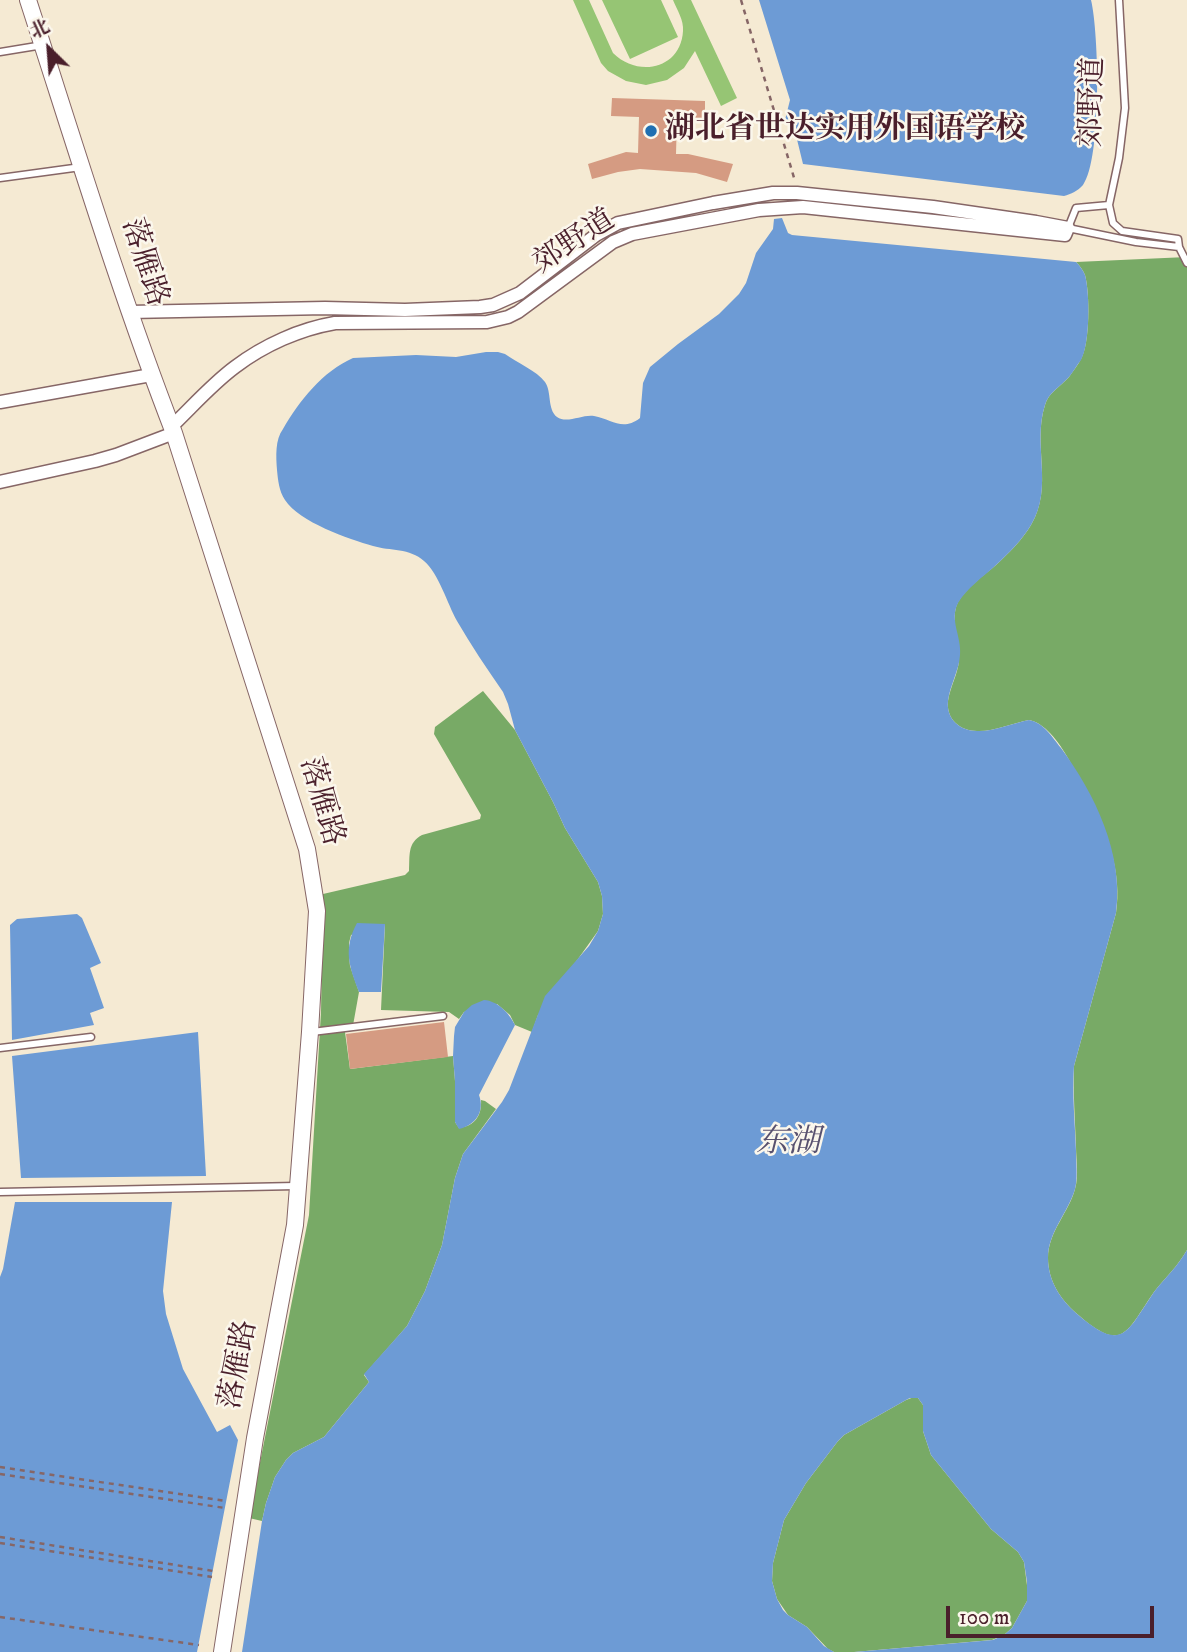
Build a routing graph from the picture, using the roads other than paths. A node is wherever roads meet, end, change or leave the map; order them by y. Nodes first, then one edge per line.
1 (28, 0) edge
2 (1119, 0) edge
3 (43, 46) junction
4 (0, 52) edge
5 (82, 167) junction
6 (0, 178) edge
7 (1110, 205) junction
8 (1068, 228) junction
9 (1179, 247) junction
10 (1187, 263) edge
11 (130, 313) junction
12 (151, 374) junction
13 (0, 402) edge
14 (172, 430) junction
15 (0, 482) edge
16 (443, 1016) dead end
17 (310, 1032) junction
18 (91, 1037) dead end
19 (0, 1048) edge
20 (298, 1186) junction
21 (0, 1192) edge
22 (222, 1652) edge

1 - 3 street, 落雁路
2 - 7 lane, 郊野道
3 - 4 lane
3 - 5 street, 落雁路
5 - 6 lane
5 - 11 street, 落雁路
7 - 8 lane
7 - 9 lane
8 - 9 lane
8 - 11 street
8 - 14 street, 郊野道
9 - 10 lane
11 - 12 street, 落雁路
12 - 13 street
12 - 14 street, 落雁路
14 - 15 street, 郊野道
14 - 17 street, 落雁路
16 - 17 lane
17 - 20 street, 落雁路
18 - 19 lane
20 - 21 lane
20 - 22 street, 落雁路

